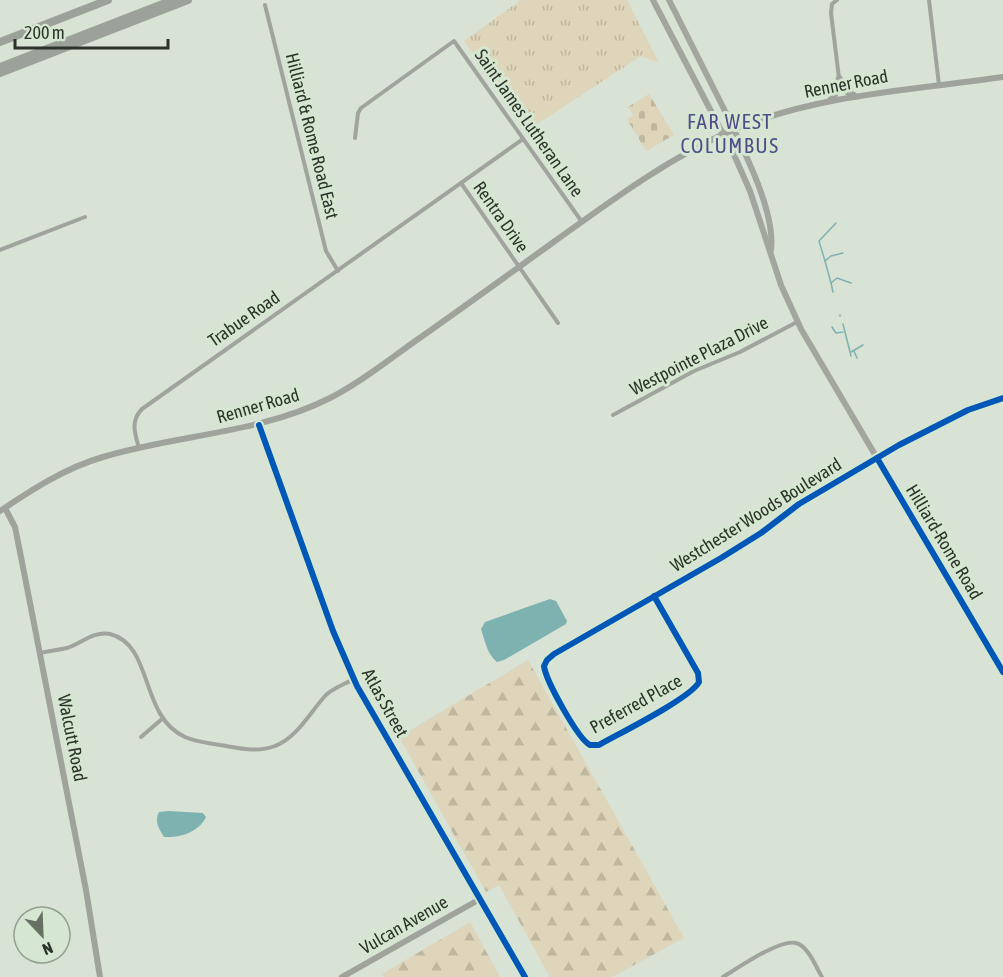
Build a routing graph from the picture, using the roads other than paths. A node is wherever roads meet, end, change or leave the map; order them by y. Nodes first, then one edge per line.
1 (108, 0) edge
2 (173, 0) edge
3 (188, 0) edge
4 (653, 0) edge
5 (669, 0) edge
6 (837, 0) edge
7 (929, 0) edge
8 (266, 5) dead end
9 (0, 42) edge
10 (0, 67) edge
11 (0, 73) edge
12 (1003, 77) edge
13 (839, 78) junction
14 (939, 85) junction
15 (855, 95) junction
16 (828, 101) junction
17 (734, 130) junction
18 (724, 135) junction
19 (355, 138) dead end
20 (523, 139) junction
21 (461, 183) junction
22 (85, 217) dead end
23 (582, 222) junction
24 (0, 250) edge
25 (771, 252) junction
26 (519, 267) junction
27 (338, 271) junction
28 (798, 322) junction
29 (558, 323) dead end
30 (1003, 398) edge
31 (613, 415) dead end
32 (259, 424) junction
33 (139, 448) junction
34 (877, 458) junction
35 (2, 509) edge
36 (654, 596) junction
37 (40, 653) junction
38 (1003, 672) edge
39 (354, 679) junction
40 (162, 719) junction
41 (141, 737) dead end
42 (480, 899) junction
43 (100, 977) edge
44 (342, 977) edge
45 (525, 977) edge
46 (723, 977) edge
47 (822, 977) edge

1 - 9 highway
2 - 10 highway
3 - 11 highway
4 - 18 main road, Hilliard-Rome Road
5 - 17 main road, Hilliard-Rome Road
6 - 13 street
7 - 14 street
8 - 27 street, Hilliard & Rome Road East
12 - 14 street, Renner Road
13 - 15 street
13 - 16 street
14 - 15 street, Renner Road
15 - 16 street, Renner Road
16 - 17 street, Renner Road
17 - 18 street, Renner Road
17 - 25 main road, Hilliard-Rome Road
18 - 23 street, Renner Road
18 - 25 main road, Hilliard-Rome Road
19 - 20 street, Saint James Lutheran Lane
20 - 21 street, Trabue Road
20 - 23 street, Saint James Lutheran Lane
21 - 26 street, Rentra Drive
21 - 27 street, Trabue Road
22 - 24 street
23 - 26 street, Renner Road
25 - 28 main road, Hilliard-Rome Road
26 - 29 street
26 - 32 street, Renner Road
27 - 33 street, Trabue Road
28 - 31 street, Westpointe Plaza Drive
28 - 34 main road, Hilliard-Rome Road
30 - 34 street, Westchester Woods Boulevard
32 - 33 street, Renner Road
32 - 39 street, Atlas Street
33 - 35 street
34 - 36 street, Westchester Woods Boulevard
34 - 38 main road, Hilliard-Rome Road
35 - 37 street, Walcutt Road
36 - 36 street, Preferred Place
37 - 40 street
37 - 43 street, Walcutt Road
39 - 40 street
39 - 42 street, Atlas Street
40 - 41 street
42 - 44 street, Vulcan Avenue
42 - 45 street, Atlas Street
46 - 47 street

